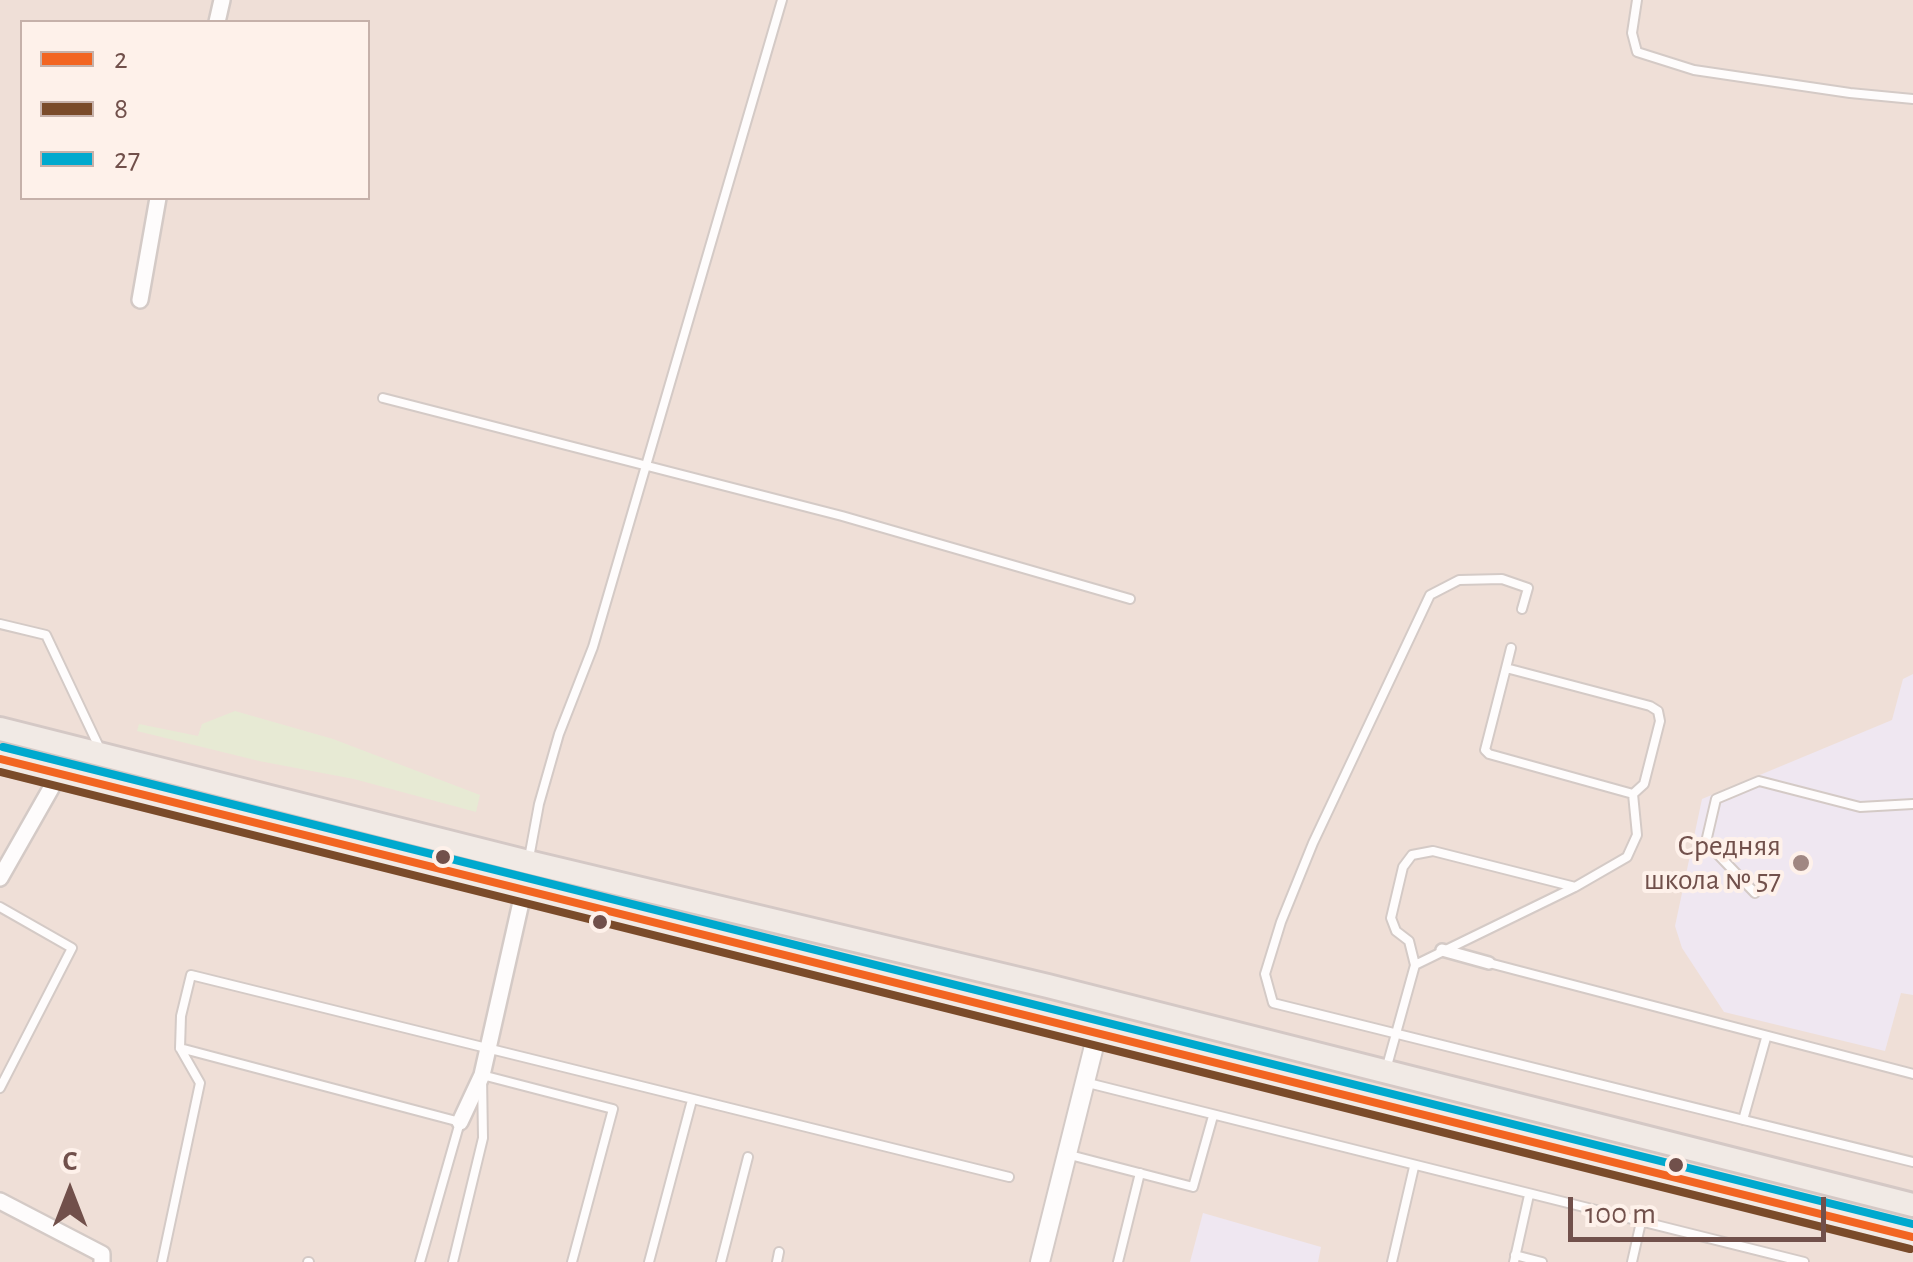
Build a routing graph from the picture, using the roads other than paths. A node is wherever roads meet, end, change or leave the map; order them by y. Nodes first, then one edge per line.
1 (782, 0) edge
2 (1637, 0) edge
3 (1913, 99) edge
4 (158, 200) edge
5 (140, 300) dead end
6 (383, 398) dead end
7 (644, 466) junction
8 (1130, 598) dead end
9 (1522, 610) dead end
10 (0, 624) edge
11 (1511, 648) dead end
12 (1506, 668) junction
13 (0, 729) edge
14 (104, 757) junction
15 (0, 759) edge
16 (58, 776) junction
17 (1633, 794) junction
18 (1913, 804) edge
19 (528, 862) junction
20 (0, 878) edge
21 (1575, 887) junction
22 (524, 889) junction
23 (1755, 893) dead end
24 (0, 907) edge
25 (1442, 950) junction
26 (1489, 963) joint
27 (1415, 965) junction
28 (1097, 1034) junction
29 (1395, 1034) junction
30 (1766, 1038) junction
31 (180, 1048) junction
32 (488, 1050) junction
33 (1385, 1072) junction
34 (1913, 1074) edge
35 (482, 1075) junction
36 (1084, 1082) junction
37 (0, 1088) edge
38 (692, 1100) junction
39 (1378, 1104) junction
40 (1213, 1116) junction
41 (1744, 1120) junction
42 (460, 1122) junction
43 (1066, 1154) junction
44 (748, 1157) dead end
45 (1913, 1162) edge
46 (1414, 1166) junction
47 (1140, 1174) junction
48 (1009, 1176) dead end
49 (1529, 1195) junction
50 (0, 1201) edge
51 (1913, 1205) edge
52 (1641, 1222) junction
53 (1913, 1237) edge
54 (1514, 1259) edge
55 (102, 1262) edge
56 (162, 1262) edge
57 (420, 1262) edge
58 (453, 1262) edge
59 (572, 1262) edge
60 (649, 1262) edge
61 (721, 1262) edge
62 (1040, 1262) edge
63 (1118, 1262) edge
64 (1392, 1262) edge
65 (1542, 1262) edge
66 (1632, 1262) edge
67 (1804, 1262) edge

1 - 7 lane
2 - 3 lane
4 - 5 street
6 - 7 lane
7 - 8 lane
7 - 19 lane
9 - 29 lane
10 - 14 lane
11 - 12 lane
12 - 17 lane
12 - 17 lane
13 - 14 main road
14 - 19 main road
15 - 16 main road
16 - 20 street
16 - 22 main road
17 - 21 lane
18 - 23 lane
19 - 33 main road
21 - 25 lane
21 - 27 lane
22 - 28 main road
22 - 32 street
24 - 37 lane
25 - 26 street
25 - 27 lane
26 - 30 lane
27 - 29 lane
28 - 36 street
28 - 39 main road
29 - 33 lane
29 - 41 lane
30 - 34 lane
30 - 41 lane
31 - 32 lane
31 - 42 lane
31 - 56 lane
32 - 35 street
32 - 38 lane
33 - 39 main road
33 - 51 main road
35 - 42 street
35 - 58 lane
35 - 59 lane
36 - 40 lane
36 - 43 street
38 - 48 lane
38 - 60 lane
39 - 53 main road
40 - 46 lane
40 - 47 lane
41 - 45 lane
42 - 57 lane
43 - 47 lane
43 - 62 street
44 - 61 lane
46 - 49 lane
46 - 64 lane
47 - 63 lane
49 - 52 lane
49 - 54 lane
50 - 55 street
52 - 66 lane
52 - 67 lane
54 - 65 lane

